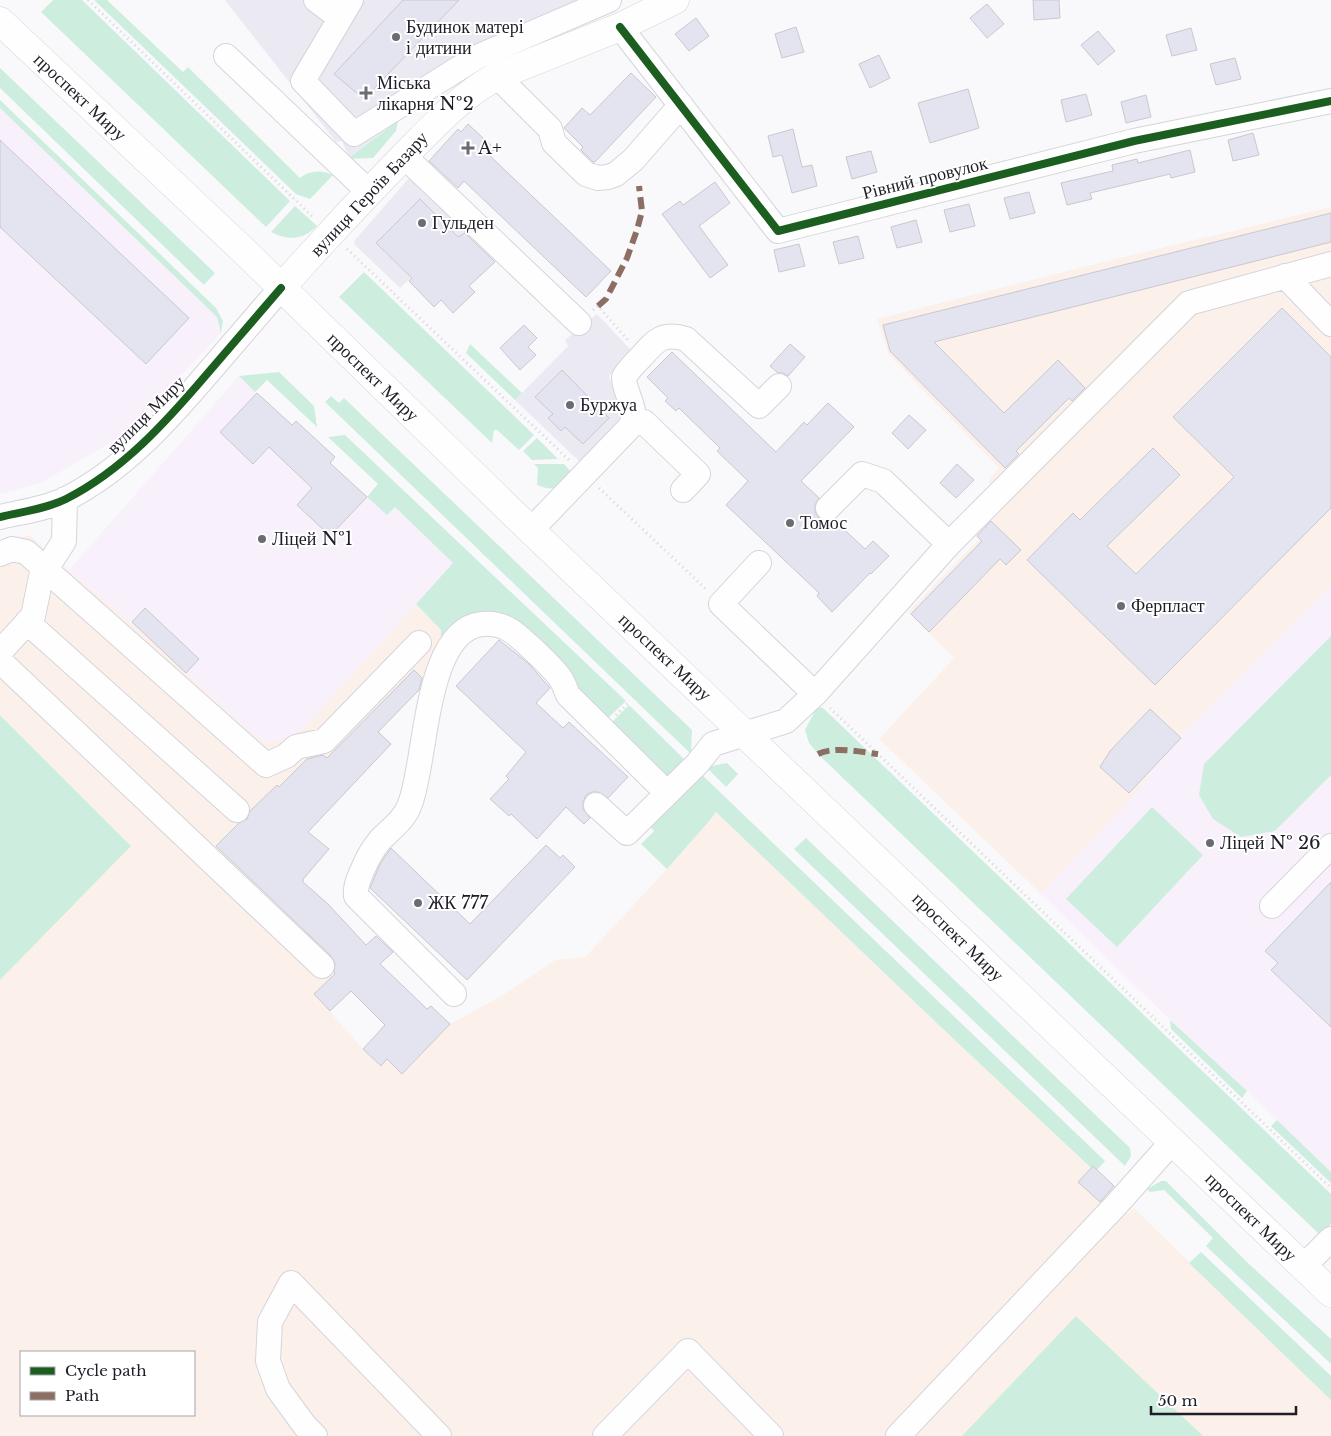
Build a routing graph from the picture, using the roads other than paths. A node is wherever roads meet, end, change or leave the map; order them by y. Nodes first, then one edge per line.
1 (316, 0) edge
2 (609, 0) edge
3 (675, 0) edge
4 (345, 9) edge
5 (0, 21) edge
6 (547, 27) junction
7 (620, 27) junction
8 (558, 52) junction
9 (226, 56) dead end
10 (496, 76) junction
11 (1331, 101) edge
12 (681, 105) junction
13 (404, 156) junction
14 (369, 192) junction
15 (1331, 264) edge
16 (1285, 276) junction
17 (281, 288) junction
18 (579, 322) dead end
19 (1331, 324) edge
20 (779, 386) dead end
21 (633, 422) junction
22 (683, 490) dead end
23 (65, 499) junction
24 (828, 508) dead end
25 (0, 517) edge
26 (531, 530) junction
27 (949, 544) junction
28 (0, 554) edge
29 (760, 563) dead end
30 (46, 569) junction
31 (28, 622) junction
32 (419, 642) dead end
33 (0, 652) edge
34 (0, 660) edge
35 (815, 694) junction
36 (746, 734) junction
37 (667, 793) junction
38 (596, 805) dead end
39 (237, 810) dead end
40 (1331, 846) edge
41 (1272, 906) dead end
42 (322, 966) dead end
43 (454, 994) dead end
44 (1172, 1142) junction
45 (1331, 1239) edge
46 (1303, 1267) junction
47 (1331, 1293) edge
48 (315, 1436) edge
49 (439, 1436) edge
50 (605, 1436) edge
51 (770, 1436) edge
52 (898, 1436) edge

1 - 4 street
2 - 6 street
3 - 7 main road, вулиця Героїв Базару
4 - 6 street
5 - 17 main road, проспект Миру
6 - 8 street
7 - 8 main road, вулиця Героїв Базару
7 - 12 street, Рівний провулок
8 - 10 main road, вулиця Героїв Базару
9 - 14 street
10 - 12 street
10 - 13 main road, вулиця Героїв Базару
11 - 12 street, Рівний провулок
13 - 14 main road, вулиця Героїв Базару
13 - 18 street
14 - 17 main road, вулиця Героїв Базару
15 - 16 street
16 - 19 street
16 - 27 street
17 - 23 street, вулиця Миру
17 - 26 main road, проспект Миру
20 - 21 street
21 - 22 street
21 - 26 street
23 - 25 street, вулиця Миру
23 - 30 street
24 - 27 street
26 - 36 main road, проспект Миру
27 - 35 street
28 - 30 street
29 - 35 street
30 - 31 street
30 - 32 street
31 - 33 street
31 - 39 street
34 - 42 street
35 - 36 street
36 - 37 street
36 - 44 main road, проспект Миру
37 - 38 street
37 - 43 street
40 - 41 street
44 - 46 main road, проспект Миру
44 - 52 street
45 - 46 street
46 - 47 main road, проспект Миру
48 - 49 street
50 - 51 street

